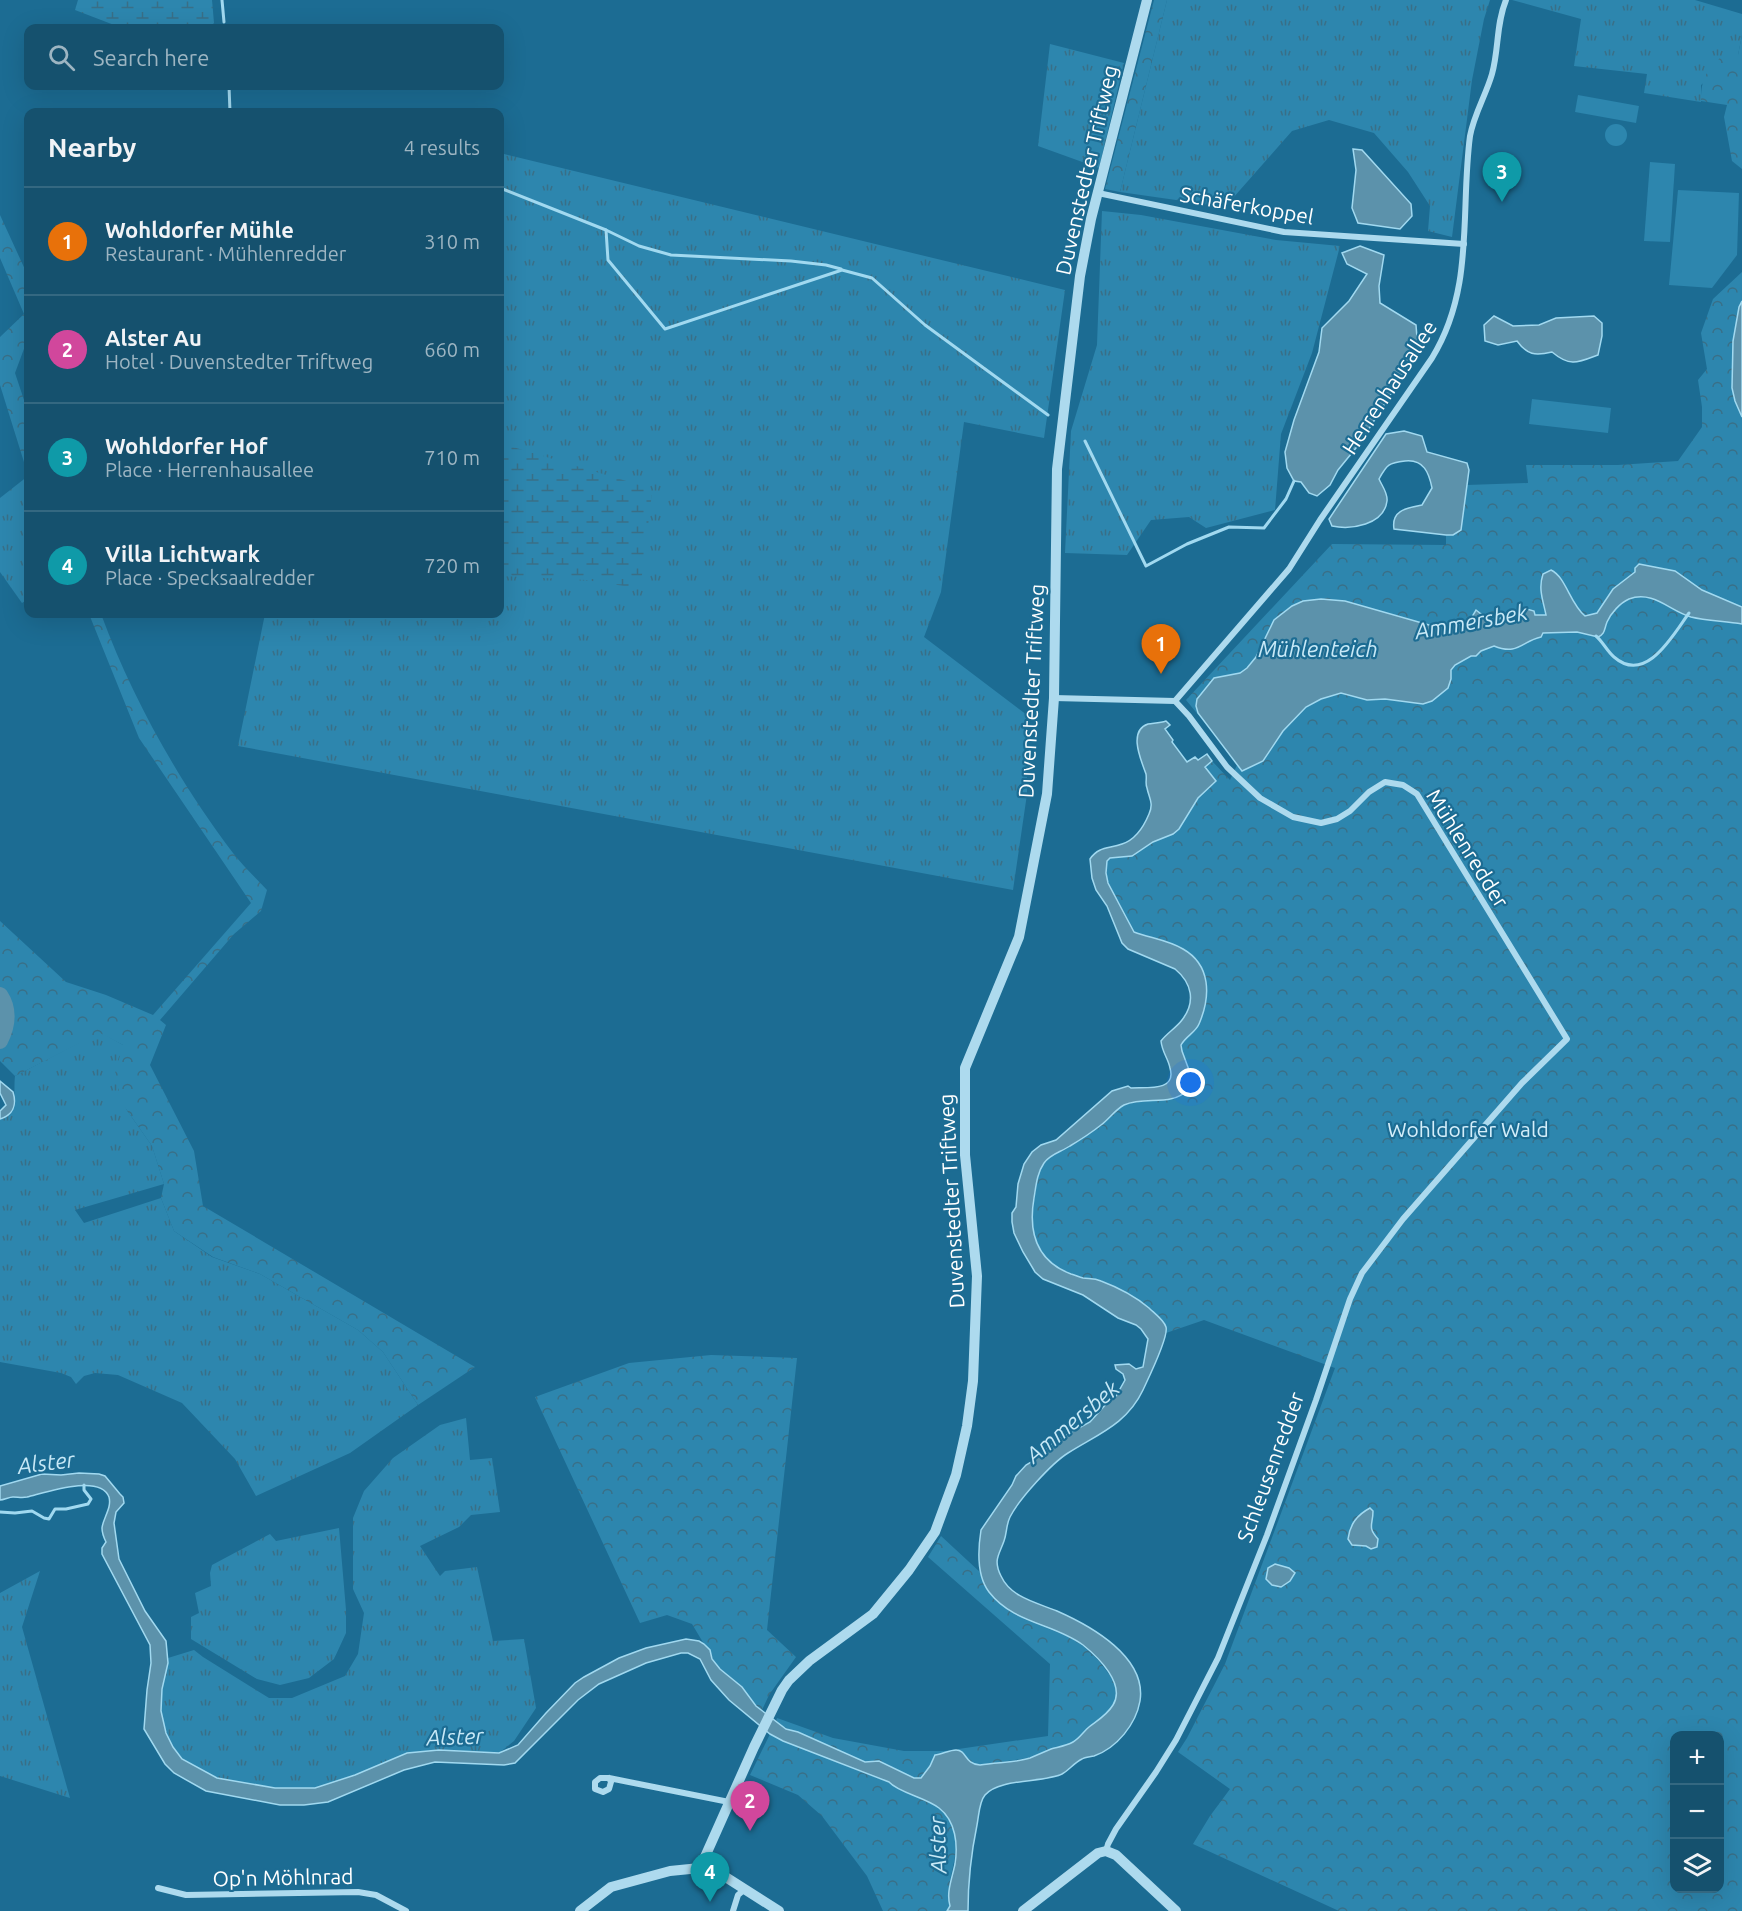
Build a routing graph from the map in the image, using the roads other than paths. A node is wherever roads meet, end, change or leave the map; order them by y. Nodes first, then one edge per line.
1 (1147, 0) edge
2 (1506, 0) edge
3 (1098, 193) junction
4 (1464, 244) junction
5 (1054, 698) junction
6 (1175, 701) junction
7 (1566, 1039) joint
8 (609, 1778) dead end
9 (729, 1802) junction
10 (1106, 1851) junction
11 (700, 1868) junction
12 (158, 1887) dead end
13 (745, 1888) junction
14 (406, 1911) edge
15 (580, 1911) edge
16 (733, 1911) edge
17 (779, 1911) edge
18 (1023, 1911) edge
19 (1176, 1911) edge

1 - 3 street, Duvenstedter Triftweg
2 - 4 street, Herrenhausallee
3 - 4 street, Schäferkoppel
3 - 5 street, Duvenstedter Triftweg
4 - 6 street, Herrenhausallee
5 - 6 street
5 - 9 street, Duvenstedter Triftweg
6 - 7 street, Mühlenredder
7 - 10 street, Schleusenredder
8 - 9 street
9 - 11 street, Duvenstedter Triftweg
10 - 18 street
10 - 19 street
11 - 13 street
11 - 15 street
12 - 14 street, Op'n Möhlnrad
13 - 16 street
13 - 17 street

